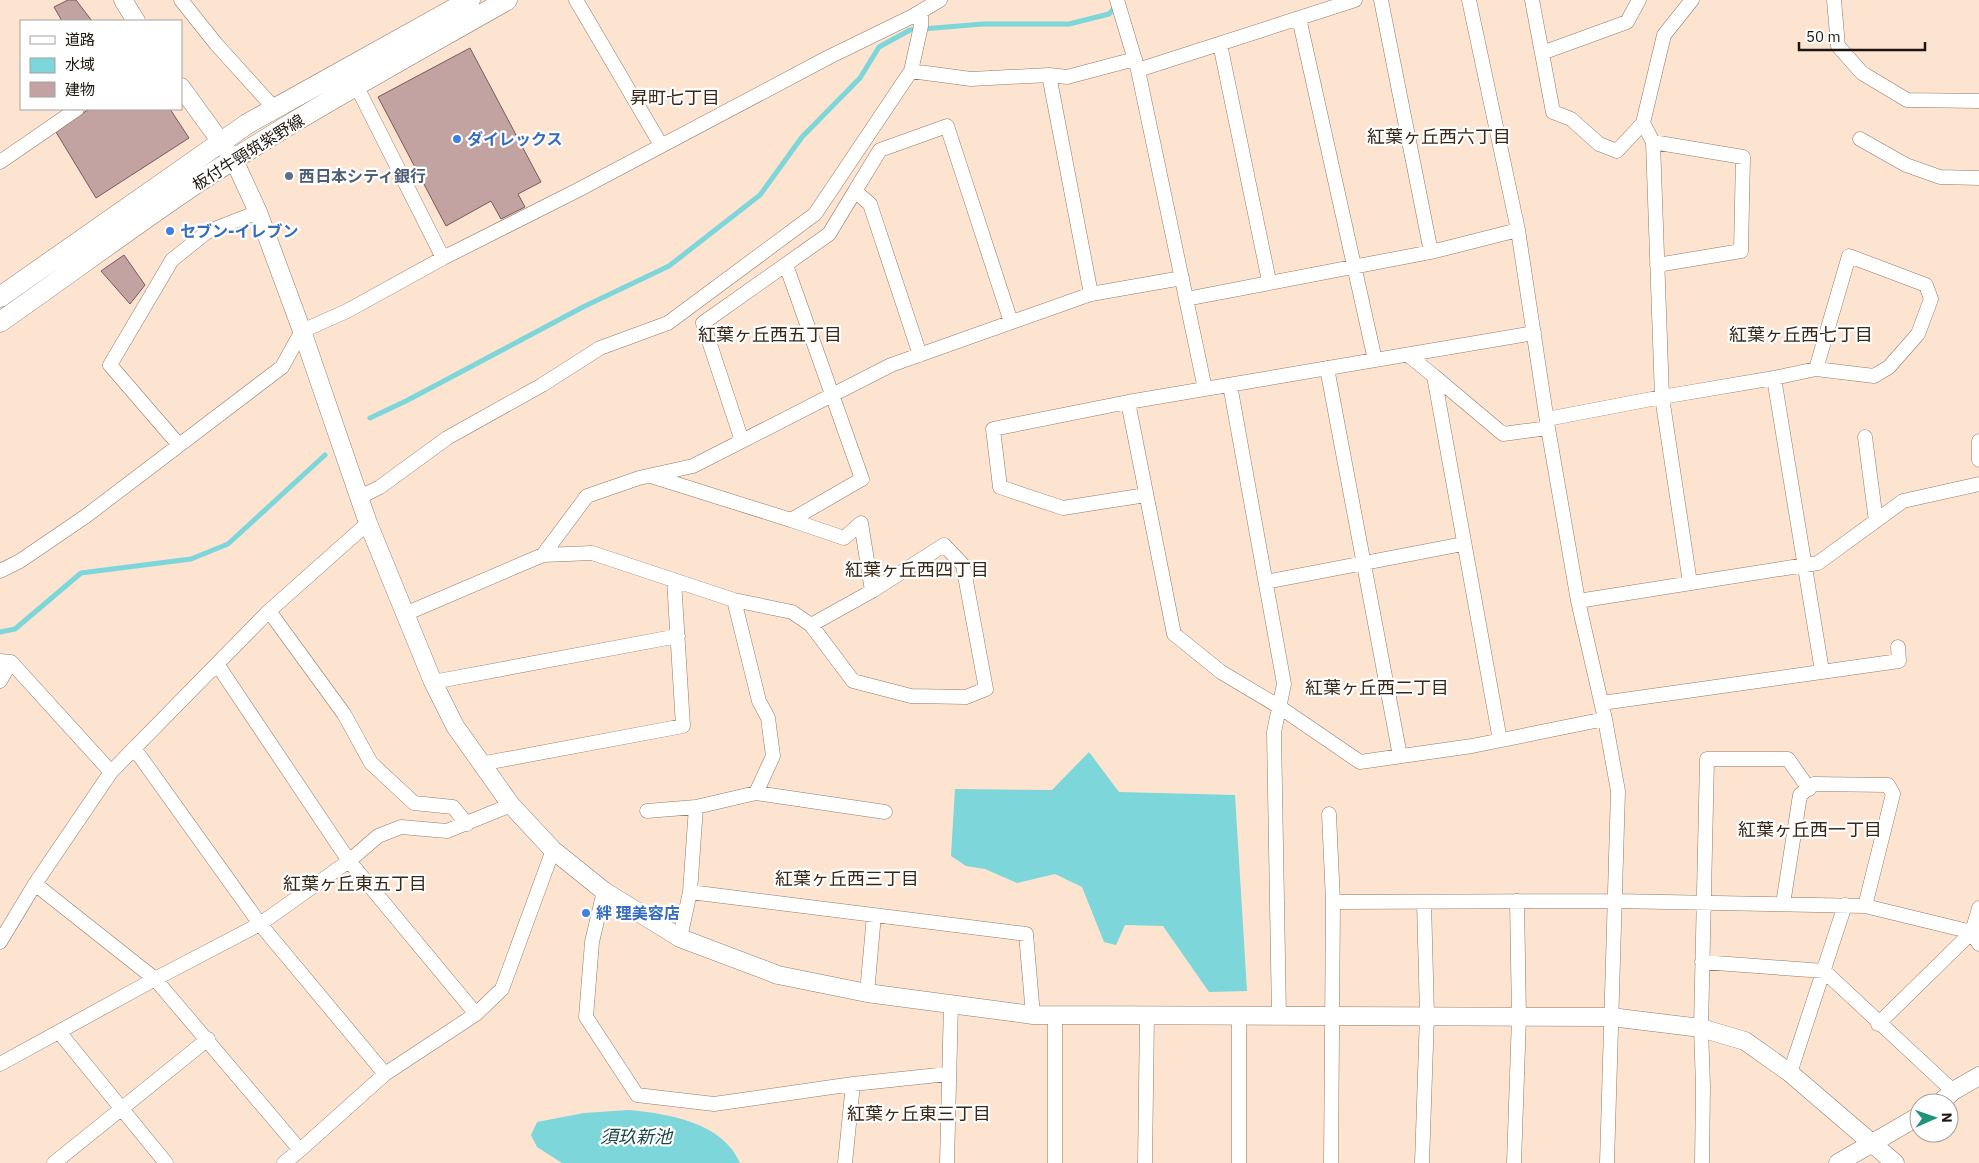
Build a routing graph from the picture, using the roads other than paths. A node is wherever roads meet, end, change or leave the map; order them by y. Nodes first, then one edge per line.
1 (123, 0) edge
2 (181, 0) edge
3 (470, 0) edge
4 (507, 0) edge
5 (576, 0) edge
6 (940, 0) edge
7 (1118, 0) edge
8 (1355, 0) edge
9 (1381, 0) edge
10 (1469, 0) edge
11 (1532, 0) edge
12 (1639, 0) edge
13 (1834, 0) edge
14 (1689, 1) edge
15 (921, 12) junction
16 (1299, 18) junction
17 (135, 20) edge
18 (1220, 44) junction
19 (1542, 53) junction
20 (1136, 65) junction
21 (911, 70) junction
22 (1049, 75) junction
23 (356, 86) junction
24 (182, 88) edge
25 (1979, 101) edge
26 (274, 108) junction
27 (76, 110) edge
28 (1643, 123) junction
29 (1860, 139) dead end
30 (222, 141) junction
31 (1653, 142) junction
32 (661, 146) junction
33 (234, 160) junction
34 (0, 162) edge
35 (1979, 178) edge
36 (855, 191) junction
37 (258, 212) junction
38 (1518, 230) junction
39 (1431, 252) junction
40 (443, 258) junction
41 (786, 265) junction
42 (1657, 265) junction
43 (1354, 267) junction
44 (1182, 278) junction
45 (1270, 281) junction
46 (1091, 294) junction
47 (0, 297) edge
48 (1186, 299) junction
49 (0, 322) edge
50 (1011, 322) junction
51 (302, 331) junction
52 (1534, 333) junction
53 (920, 355) junction
54 (1408, 355) junction
55 (1375, 360) junction
56 (1327, 368) junction
57 (1816, 369) junction
58 (1434, 376) junction
59 (1774, 378) junction
60 (1230, 385) junction
61 (1205, 389) junction
62 (831, 395) junction
63 (1662, 397) junction
64 (1128, 402) junction
65 (1547, 423) junction
66 (1865, 437) dead end
67 (742, 441) junction
68 (1979, 441) edge
69 (179, 445) junction
70 (1979, 460) edge
71 (650, 476) junction
72 (1979, 484) edge
73 (1146, 495) junction
74 (358, 498) junction
75 (791, 520) junction
76 (1876, 521) junction
77 (368, 523) junction
78 (1463, 544) junction
79 (542, 555) junction
80 (1364, 562) junction
81 (1805, 565) junction
82 (0, 571) edge
83 (674, 580) junction
84 (1266, 582) junction
85 (1690, 583) junction
86 (872, 591) junction
87 (734, 600) junction
88 (1578, 600) junction
89 (269, 611) junction
90 (405, 614) junction
91 (811, 625) junction
92 (678, 636) junction
93 (1898, 647) dead end
94 (6, 662) edge
95 (217, 664) junction
96 (1822, 671) junction
97 (0, 681) edge
98 (433, 682) junction
99 (1602, 703) junction
100 (1278, 706) junction
101 (1605, 719) junction
102 (1500, 740) junction
103 (134, 748) junction
104 (1400, 756) junction
105 (480, 764) junction
106 (111, 772) junction
107 (1809, 789) junction
108 (756, 794) junction
109 (511, 805) junction
110 (696, 806) junction
111 (647, 811) dead end
112 (885, 812) dead end
113 (1329, 814) dead end
114 (467, 824) junction
115 (553, 850) junction
116 (349, 861) junction
117 (35, 884) junction
118 (604, 891) junction
119 (690, 892) junction
120 (1614, 901) junction
121 (1333, 902) junction
122 (1424, 902) junction
123 (1517, 902) junction
124 (1703, 903) junction
125 (1784, 904) junction
126 (1845, 905) junction
127 (1865, 906) junction
128 (1979, 908) edge
129 (874, 915) junction
130 (260, 924) junction
131 (680, 938) junction
132 (1975, 938) edge
133 (0, 942) edge
134 (1702, 962) junction
135 (1824, 971) junction
136 (154, 979) junction
137 (867, 993) junction
138 (951, 1004) junction
139 (476, 1014) junction
140 (1033, 1015) junction
141 (1147, 1015) junction
142 (1427, 1015) junction
143 (1055, 1016) junction
144 (1279, 1016) junction
145 (1519, 1016) junction
146 (1239, 1017) junction
147 (1332, 1017) junction
148 (1611, 1017) junction
149 (1878, 1024) junction
150 (1701, 1028) junction
151 (59, 1032) junction
152 (208, 1039) junction
153 (0, 1064) edge
154 (1790, 1073) junction
155 (385, 1074) junction
156 (948, 1074) junction
157 (1979, 1076) edge
158 (853, 1084) junction
159 (1953, 1091) joint
160 (121, 1109) junction
161 (1909, 1122) edge
162 (1874, 1144) junction
163 (300, 1150) junction
164 (54, 1163) edge
165 (166, 1163) edge
166 (284, 1163) edge
167 (845, 1163) edge
168 (947, 1163) edge
169 (1055, 1163) edge
170 (1145, 1163) edge
171 (1239, 1163) edge
172 (1331, 1163) edge
173 (1422, 1163) edge
174 (1514, 1163) edge
175 (1607, 1163) edge
176 (1702, 1163) edge
177 (1838, 1163) edge
178 (1895, 1163) edge

1 - 17 street
2 - 26 street
3 - 26 main road, 板付牛頸筑紫野線
4 - 23 main road, 板付牛頸筑紫野線
5 - 32 street
6 - 15 street
7 - 20 street
8 - 16 street
9 - 39 street
10 - 38 street
11 - 19 street
12 - 19 street
13 - 25 street
14 - 28 street
15 - 21 street
15 - 32 street
16 - 18 street
16 - 43 street
18 - 20 street
18 - 45 street
19 - 28 street
20 - 22 street
20 - 44 street
21 - 22 street
21 - 74 street
22 - 46 street
23 - 33 main road, 板付牛頸筑紫野線
23 - 40 street
24 - 30 street
26 - 30 main road, 板付牛頸筑紫野線
27 - 34 street
28 - 31 street
29 - 35 street
30 - 33 street
30 - 47 main road, 板付牛頸筑紫野線
31 - 42 street
31 - 42 street
32 - 40 street
33 - 37 street
33 - 49 main road, 板付牛頸筑紫野線
36 - 41 street
36 - 50 street
36 - 53 street
37 - 51 street
37 - 69 street
38 - 39 street
38 - 52 street
39 - 43 street
40 - 51 street
41 - 62 street
41 - 67 street
42 - 63 street
43 - 45 street
43 - 55 street
44 - 46 street
44 - 48 street
45 - 48 street
46 - 50 street
48 - 61 street
50 - 53 street
51 - 69 street
51 - 74 street
52 - 54 street
52 - 65 street
53 - 62 street
54 - 55 street
54 - 58 street
55 - 56 street
56 - 60 street
56 - 80 street
57 - 57 street
57 - 59 street
58 - 65 street
58 - 78 street
59 - 63 street
59 - 81 street
60 - 61 street
60 - 84 street
61 - 64 street
62 - 67 street
62 - 75 street
63 - 65 street
63 - 85 street
64 - 73 street
64 - 73 street
65 - 88 street
66 - 76 street
67 - 71 street
68 - 70 street
69 - 82 street
71 - 75 street
71 - 79 street
72 - 76 street
73 - 100 street
74 - 77 street
75 - 86 street
76 - 81 street
77 - 89 street
77 - 90 street
78 - 80 street
78 - 102 street
79 - 83 street
79 - 90 street
80 - 84 street
80 - 104 street
81 - 85 street
81 - 96 street
83 - 87 street
83 - 92 street
84 - 100 street
85 - 88 street
86 - 91 street
86 - 91 street
87 - 91 street
87 - 108 street
88 - 99 street
89 - 95 street
89 - 114 street
90 - 98 street
92 - 98 street
92 - 105 street
93 - 96 street
94 - 97 street
94 - 106 street
95 - 103 street
95 - 116 street
96 - 99 street
98 - 105 street
99 - 101 street
100 - 104 street
100 - 144 street
101 - 102 street
101 - 120 street
102 - 104 street
103 - 106 street
103 - 130 street
105 - 109 street
106 - 117 street
107 - 124 street
107 - 125 street
107 - 127 street
108 - 110 street
108 - 112 street
109 - 114 street
109 - 115 street
110 - 111 street
110 - 119 street
113 - 121 street
114 - 116 street
115 - 118 street
115 - 139 street
116 - 130 street
116 - 139 street
117 - 133 street
117 - 136 street
118 - 131 street
118 - 158 street
119 - 129 street
119 - 131 street
120 - 123 street
120 - 124 street
120 - 148 street
121 - 122 street
121 - 147 street
122 - 123 street
122 - 142 street
123 - 145 street
124 - 125 street
124 - 134 street
125 - 126 street
126 - 127 street
126 - 135 street
127 - 132 street
128 - 132 street
129 - 137 street
129 - 140 street
130 - 136 street
130 - 155 street
131 - 137 street
132 - 149 street
134 - 135 street
134 - 150 street
135 - 149 street
135 - 154 street
136 - 151 street
136 - 152 street
137 - 138 street
138 - 140 street
138 - 156 street
139 - 155 street
140 - 143 street
141 - 143 street
141 - 146 street
141 - 170 street
142 - 145 street
142 - 147 street
142 - 173 street
143 - 169 street
144 - 146 street
144 - 147 street
145 - 148 street
145 - 174 street
146 - 171 street
147 - 172 street
148 - 150 street
148 - 175 street
149 - 159 street
150 - 154 street
150 - 176 street
151 - 153 street
151 - 160 street
152 - 160 street
152 - 163 street
154 - 162 street
155 - 163 street
156 - 158 street
156 - 168 street
157 - 159 street
158 - 167 street
160 - 164 street
160 - 165 street
161 - 162 street
162 - 177 street
162 - 178 street
163 - 166 street

